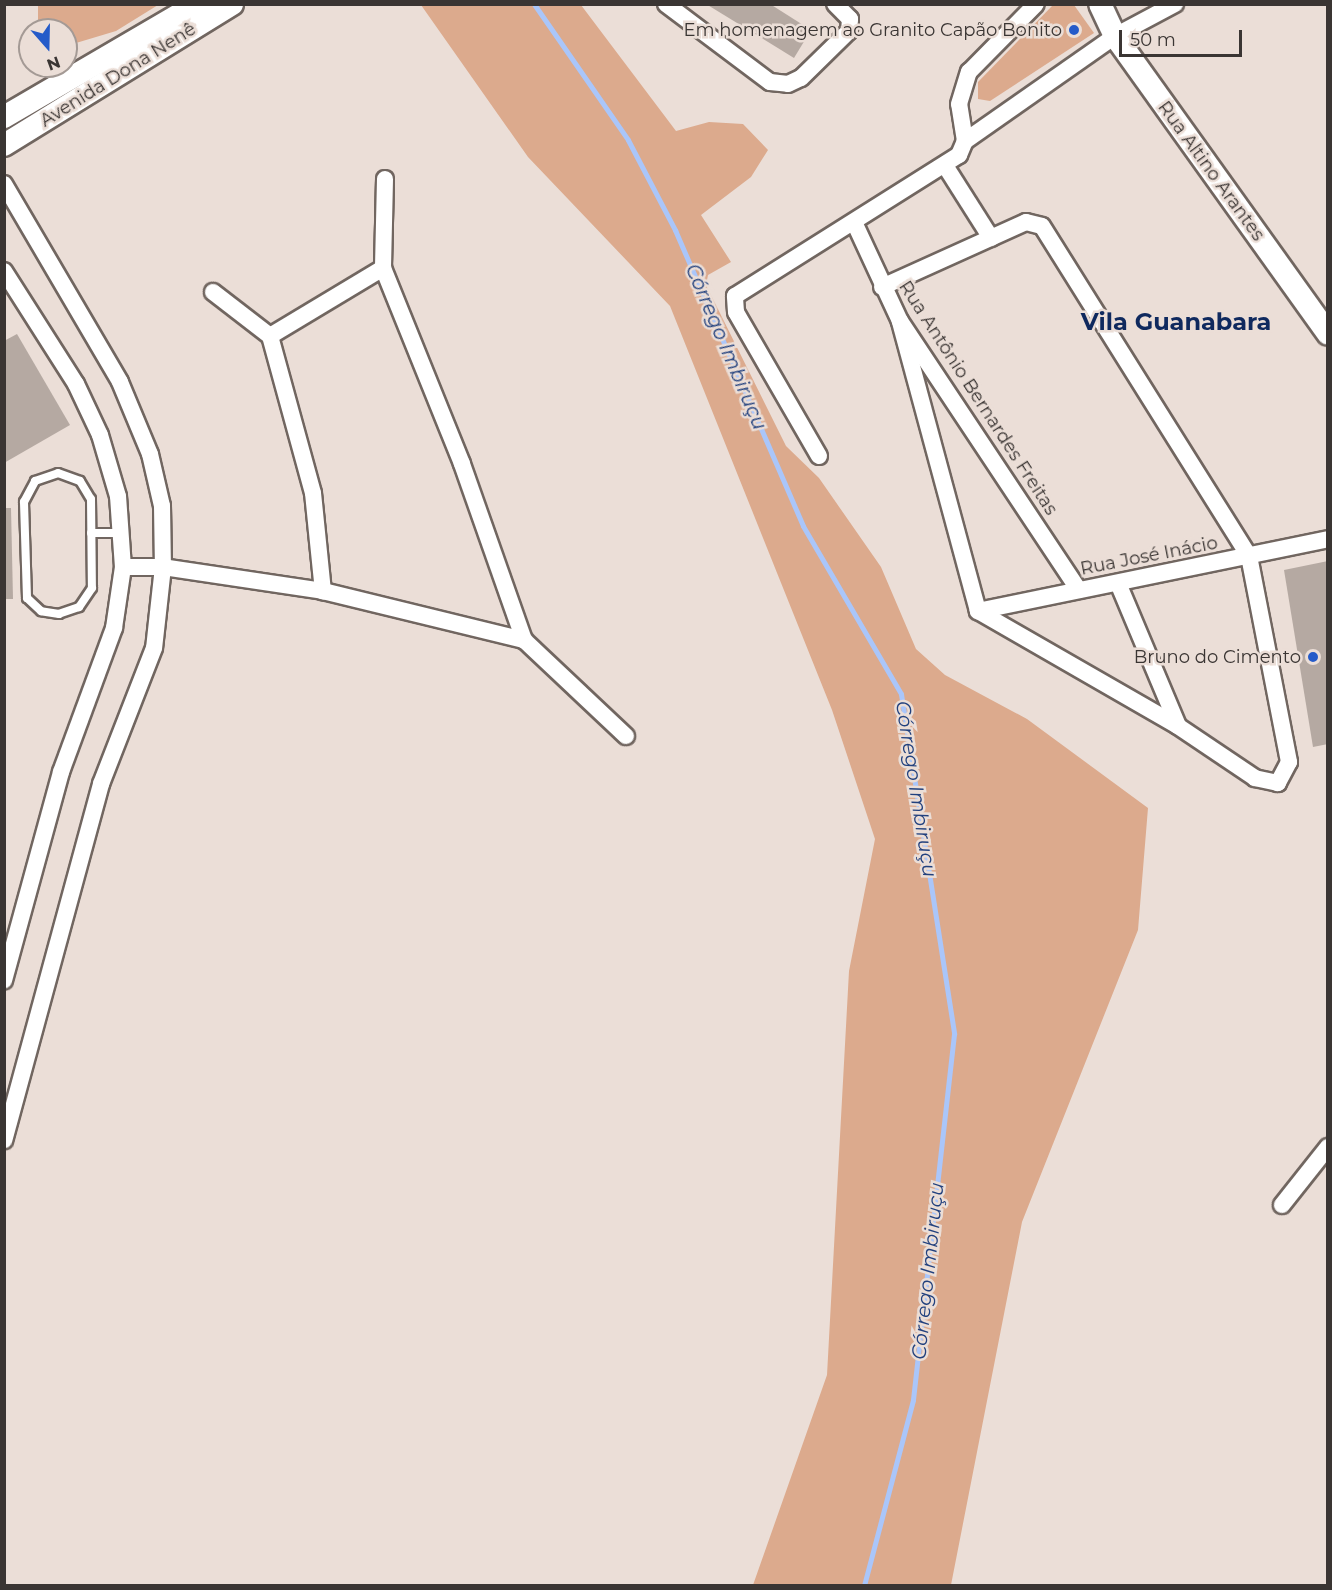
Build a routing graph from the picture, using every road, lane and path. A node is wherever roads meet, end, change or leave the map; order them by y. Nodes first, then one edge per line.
1 (197, 4) edge
2 (232, 4) edge
3 (666, 4) edge
4 (835, 4) edge
5 (1036, 4) edge
6 (1100, 4) edge
7 (1174, 4) edge
8 (1115, 36) junction
9 (4, 117) edge
10 (965, 141) junction
11 (4, 145) edge
12 (946, 167) junction
13 (385, 179) dead end
14 (4, 184) edge
15 (854, 222) junction
16 (991, 238) junction
17 (383, 268) junction
18 (4, 271) edge
19 (882, 287) junction
20 (213, 292) dead end
21 (900, 321) junction
22 (1328, 334) edge
23 (270, 336) junction
24 (819, 456) dead end
25 (91, 533) junction
26 (121, 533) junction
27 (1328, 539) edge
28 (1249, 556) junction
29 (123, 567) junction
30 (163, 567) junction
31 (1118, 583) junction
32 (1079, 590) junction
33 (322, 591) junction
34 (978, 611) junction
35 (524, 640) junction
36 (1178, 726) junction
37 (626, 736) dead end
38 (4, 980) edge
39 (4, 1140) edge
40 (1328, 1147) edge
41 (1282, 1205) dead end

1 - 9 street, Avenida Dona Nenê
2 - 11 street, Avenida Dona Nenê
3 - 4 street
5 - 10 street
6 - 8 street, Rua Altino Arantes
7 - 8 street
8 - 10 street
8 - 22 street, Rua Altino Arantes
10 - 12 street
12 - 15 street
12 - 16 street
13 - 17 street
14 - 30 street
15 - 19 street, Rua Antônio Bernardes Freitas
15 - 24 street
16 - 19 street
16 - 28 street
17 - 23 street
17 - 35 street
18 - 26 street
19 - 21 street, Rua Antônio Bernardes Freitas
20 - 23 street
21 - 32 street, Rua Antônio Bernardes Freitas
21 - 34 street
23 - 33 street
25 - 25 lane
25 - 26 lane
26 - 29 street
27 - 28 street, Rua José Inácio
28 - 31 street, Rua José Inácio
28 - 36 street
29 - 30 street
29 - 38 street
30 - 33 street
30 - 39 street
31 - 32 street, Rua José Inácio
31 - 36 street
32 - 34 street, Rua José Inácio
33 - 35 street
34 - 36 street
35 - 37 street
40 - 41 street

